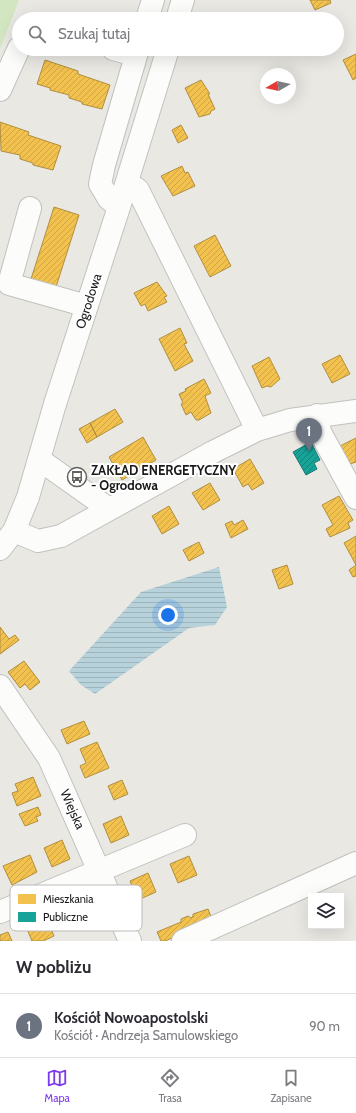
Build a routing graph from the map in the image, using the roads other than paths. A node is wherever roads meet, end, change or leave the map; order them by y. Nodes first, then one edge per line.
1 (153, 0) edge
2 (183, 0) edge
3 (149, 12) edge
4 (179, 12) edge
5 (15, 56) edge
6 (136, 56) edge
7 (166, 56) edge
8 (0, 90) edge
9 (126, 182) junction
10 (119, 207) junction
11 (30, 208) dead end
12 (87, 306) junction
13 (356, 411) edge
14 (317, 415) junction
15 (257, 430) junction
16 (40, 460) junction
17 (356, 498) edge
18 (109, 509) junction
19 (14, 531) junction
20 (0, 549) edge
21 (0, 686) edge
22 (185, 835) dead end
23 (356, 863) edge
24 (100, 870) junction
25 (64, 885) edge
26 (106, 885) edge
27 (10, 908) edge
28 (0, 912) edge
29 (126, 931) edge
30 (130, 941) edge
31 (183, 941) edge

1 - 3 street
2 - 4 street
5 - 8 street
6 - 10 street
7 - 9 street, Ogrodowa
9 - 10 street, Ogrodowa
9 - 15 street
10 - 12 street, Ogrodowa
11 - 12 street
12 - 16 street, Ogrodowa
13 - 14 street
14 - 15 street
14 - 17 street
15 - 18 street
16 - 18 street
16 - 19 street, Ogrodowa
18 - 19 street
19 - 20 street, Ogrodowa
21 - 24 street, Wiejska
22 - 24 street
23 - 31 street
24 - 25 street
24 - 26 street, Wiejska
27 - 28 street
29 - 30 street, Wiejska

